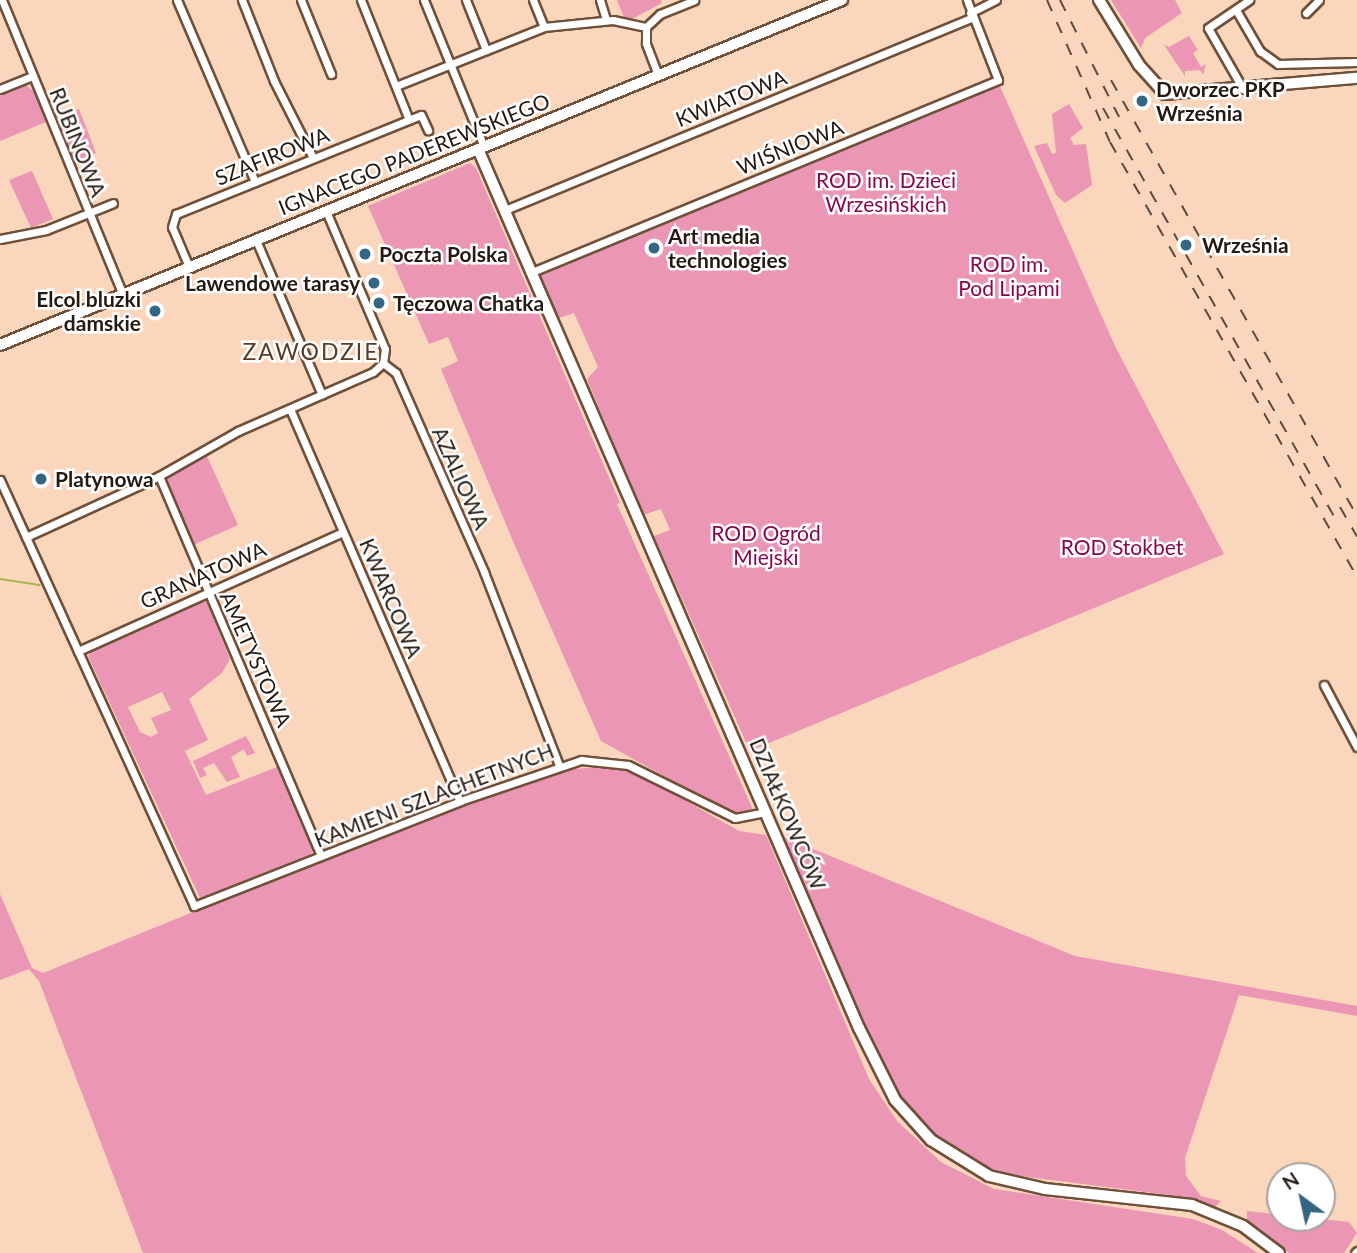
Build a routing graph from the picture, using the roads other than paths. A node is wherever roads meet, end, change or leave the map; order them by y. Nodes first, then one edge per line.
1 (177, 0) edge
2 (242, 0) edge
3 (301, 0) edge
4 (361, 0) edge
5 (424, 0) edge
6 (466, 0) edge
7 (533, 0) edge
8 (600, 0) edge
9 (669, 0) edge
10 (694, 0) edge
11 (842, 0) edge
12 (967, 0) edge
13 (996, 0) edge
14 (1099, 0) edge
15 (1249, 0) edge
16 (1319, 0) edge
17 (1, 1) edge
18 (673, 9) junction
19 (1236, 10) junction
20 (1306, 13) dead end
21 (970, 16) junction
22 (606, 20) junction
23 (544, 27) junction
24 (646, 27) junction
25 (486, 50) junction
26 (1357, 62) edge
27 (450, 64) junction
28 (331, 74) dead end
29 (658, 75) junction
30 (33, 76) junction
31 (1357, 78) edge
32 (396, 86) junction
33 (0, 89) edge
34 (1243, 89) junction
35 (409, 120) junction
36 (428, 130) dead end
37 (481, 148) junction
38 (313, 158) junction
39 (255, 182) junction
40 (113, 203) dead end
41 (505, 210) junction
42 (326, 211) junction
43 (88, 212) junction
44 (0, 239) edge
45 (256, 240) junction
46 (189, 267) junction
47 (532, 272) junction
48 (123, 295) junction
49 (0, 345) edge
50 (383, 363) junction
51 (322, 395) junction
52 (290, 409) junction
53 (159, 476) junction
54 (0, 480) edge
55 (344, 532) junction
56 (26, 537) junction
57 (207, 591) junction
58 (78, 651) junction
59 (1324, 685) dead end
60 (1357, 747) edge
61 (559, 765) junction
62 (460, 801) junction
63 (766, 812) junction
64 (321, 856) junction
65 (1279, 1253) edge

1 - 39 street
2 - 38 street
3 - 28 street
4 - 32 street
5 - 27 street
6 - 25 street
7 - 23 street
8 - 22 street
9 - 18 street
10 - 18 street
11 - 29 street, IGNACEGO PADEREWSKIEGO
12 - 21 street
13 - 21 street, KWIATOWA
14 - 34 street
15 - 19 street
16 - 20 street
17 - 30 street, RUBINOWA
18 - 24 street
19 - 26 street
19 - 34 street
21 - 41 street, KWIATOWA
21 - 47 street, WIŚNIOWA
22 - 23 street
22 - 24 street
23 - 25 street
24 - 29 street
25 - 27 street
27 - 32 street
27 - 37 street
29 - 37 street, IGNACEGO PADEREWSKIEGO
30 - 33 street
30 - 43 street, RUBINOWA
31 - 34 street
32 - 35 street
35 - 36 street
35 - 38 street, SZAFIROWA
37 - 41 street, DZIAŁKOWCÓW
37 - 42 street, IGNACEGO PADEREWSKIEGO
38 - 39 street, SZAFIROWA
39 - 46 street, SZAFIROWA
40 - 43 street
41 - 47 street, DZIAŁKOWCÓW
42 - 45 street, IGNACEGO PADEREWSKIEGO
42 - 50 street, AZALIOWA
43 - 44 street
43 - 48 street, RUBINOWA
45 - 46 street, IGNACEGO PADEREWSKIEGO
45 - 51 street
46 - 48 street, IGNACEGO PADEREWSKIEGO
47 - 63 street, DZIAŁKOWCÓW
48 - 49 street, IGNACEGO PADEREWSKIEGO
50 - 51 street
50 - 61 street, AZALIOWA
51 - 52 street
52 - 53 street
52 - 55 street, KWARCOWA
53 - 56 street
53 - 57 street, AMETYSTOWA
54 - 56 street
55 - 57 street, GRANATOWA
55 - 62 street, KWARCOWA
56 - 58 street
57 - 58 street, GRANATOWA
57 - 64 street, AMETYSTOWA
58 - 64 street, KAMIENI SZLACHETNYCH
59 - 60 street
61 - 62 street, KAMIENI SZLACHETNYCH
61 - 63 street, KAMIENI SZLACHETNYCH
62 - 64 street, KAMIENI SZLACHETNYCH
63 - 65 street, DZIAŁKOWCÓW

